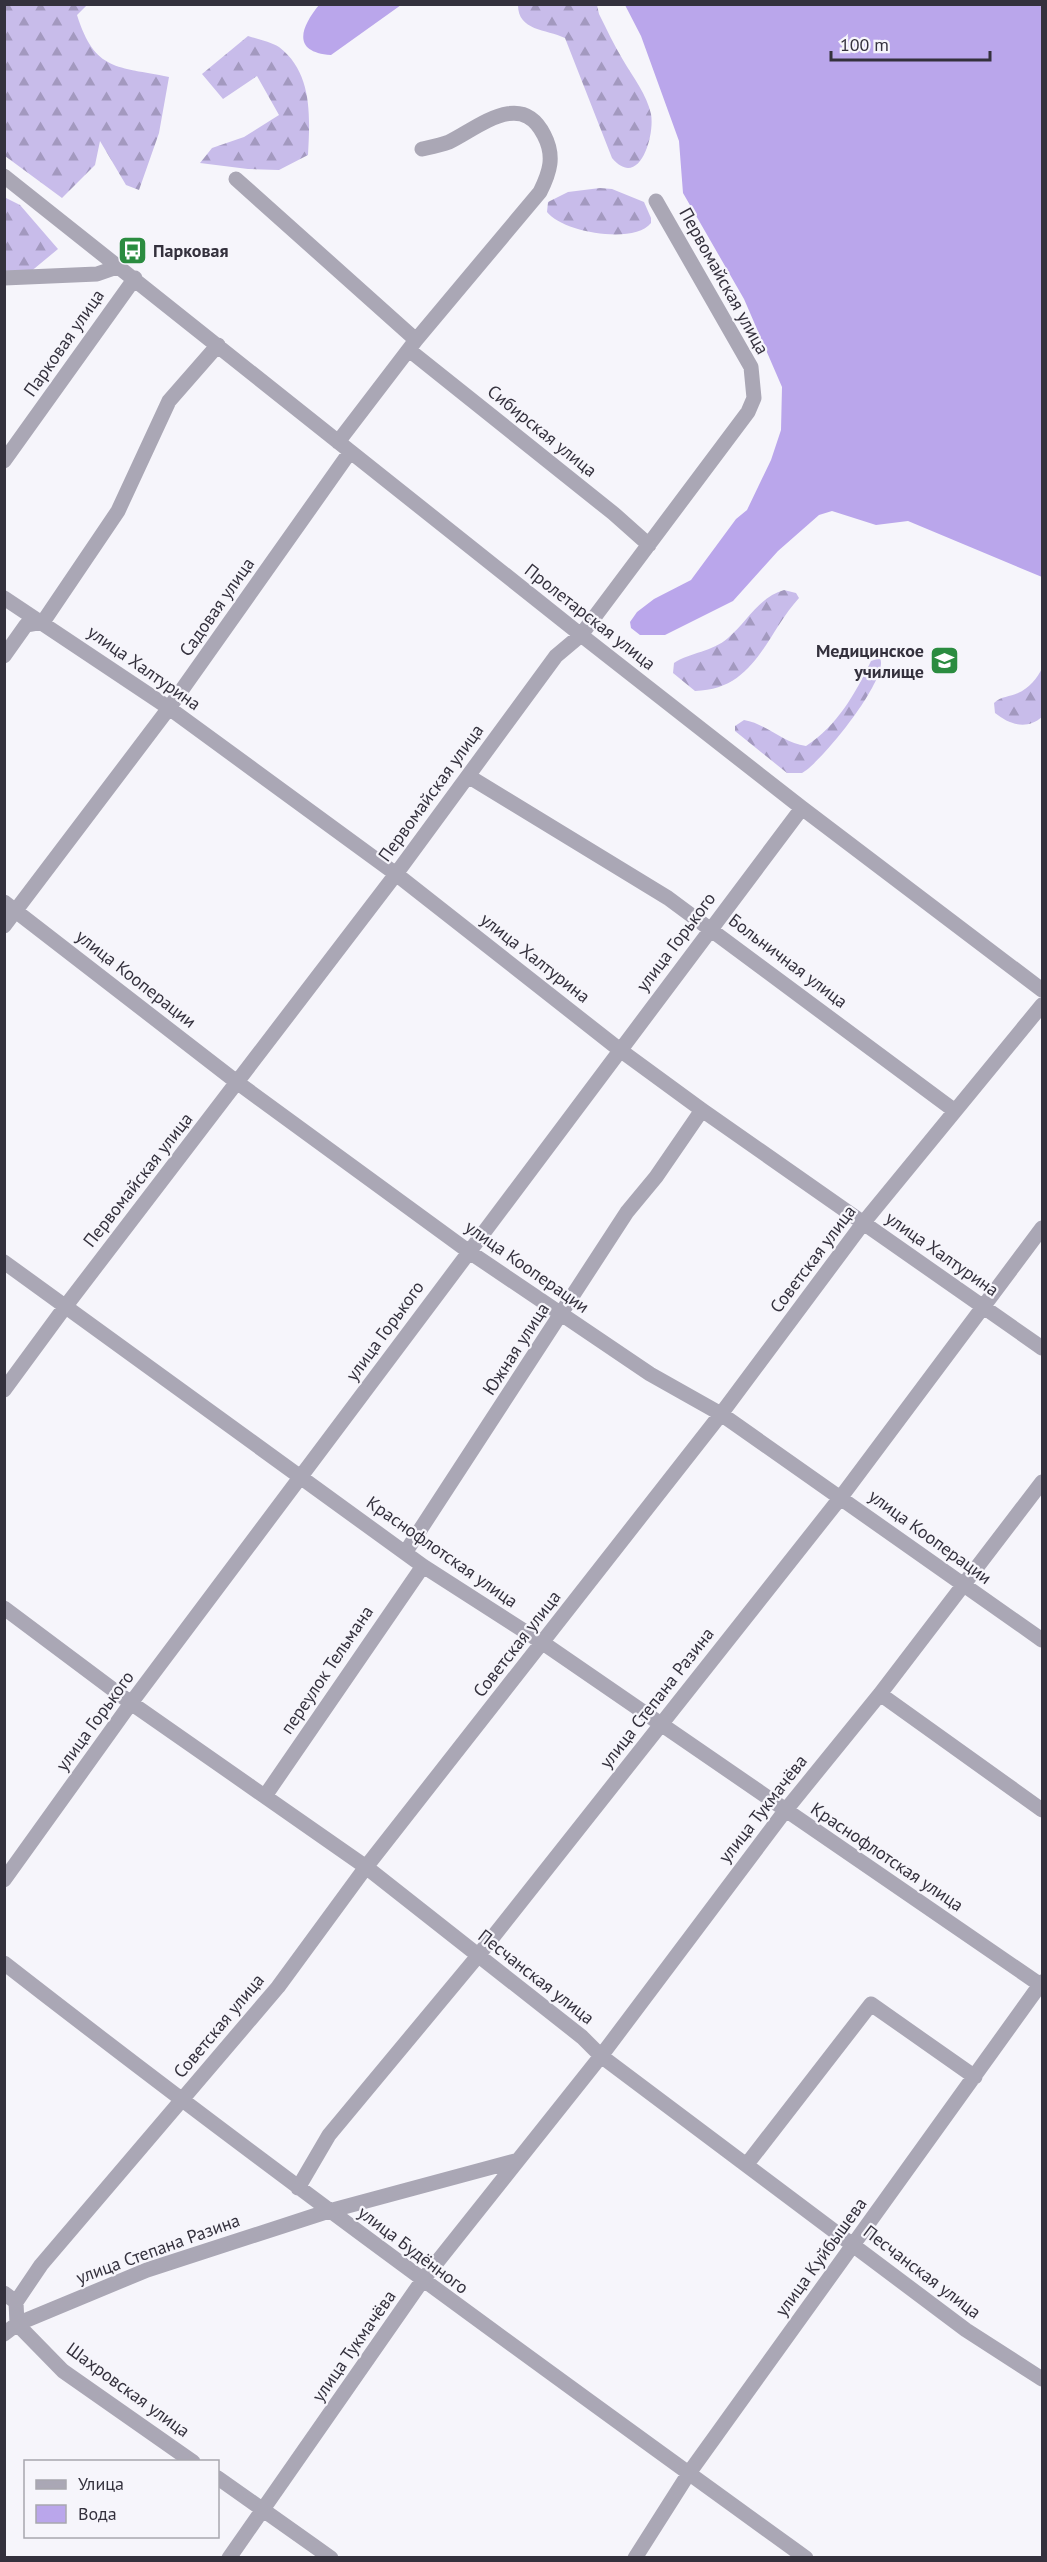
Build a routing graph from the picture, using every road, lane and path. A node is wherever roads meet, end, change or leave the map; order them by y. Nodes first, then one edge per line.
1 (422, 149) dead end
2 (4, 176) edge
3 (236, 179) dead end
4 (656, 201) dead end
5 (120, 266) junction
6 (4, 278) edge
7 (135, 278) junction
8 (218, 345) junction
9 (412, 345) junction
10 (344, 447) junction
11 (4, 460) edge
12 (649, 545) junction
13 (4, 598) edge
14 (43, 622) junction
15 (581, 635) junction
16 (4, 656) edge
17 (169, 708) junction
18 (468, 776) junction
19 (802, 808) junction
20 (396, 874) junction
21 (10, 906) edge
22 (4, 926) edge
23 (711, 928) junction
24 (1042, 990) edge
25 (1042, 1005) edge
26 (620, 1050) junction
27 (238, 1083) junction
28 (702, 1110) junction
29 (955, 1111) junction
30 (864, 1222) junction
31 (1042, 1228) edge
32 (468, 1251) junction
33 (4, 1262) edge
34 (982, 1306) junction
35 (65, 1307) junction
36 (562, 1315) junction
37 (1042, 1348) edge
38 (4, 1390) edge
39 (722, 1414) junction
40 (302, 1476) junction
41 (1042, 1484) edge
42 (841, 1497) junction
43 (405, 1553) junction
44 (423, 1566) junction
45 (964, 1585) junction
46 (4, 1608) edge
47 (1042, 1640) edge
48 (543, 1643) junction
49 (880, 1694) junction
50 (131, 1703) junction
51 (660, 1726) junction
52 (265, 1796) junction
53 (1042, 1810) edge
54 (785, 1811) junction
55 (366, 1867) junction
56 (4, 1880) edge
57 (477, 1956) junction
58 (4, 1963) edge
59 (1042, 1984) edge
60 (601, 2056) junction
61 (975, 2077) junction
62 (181, 2101) junction
63 (515, 2161) junction
64 (747, 2164) junction
65 (298, 2188) junction
66 (329, 2211) junction
67 (854, 2244) junction
68 (422, 2281) junction
69 (10, 2297) edge
70 (11, 2329) edge
71 (1042, 2379) edge
72 (190, 2460) edge
73 (689, 2473) junction
74 (219, 2479) edge
75 (264, 2511) junction
76 (229, 2558) edge
77 (331, 2558) edge
78 (635, 2558) edge
79 (806, 2558) edge

1 - 9 street, Садовая улица
2 - 5 street, Пролетарская улица
3 - 9 street, Сибирская улица
4 - 12 street, Первомайская улица
5 - 6 street
5 - 7 street, Пролетарская улица
7 - 8 street, Пролетарская улица
7 - 11 street, Парковая улица
8 - 10 street, Пролетарская улица
8 - 14 street
9 - 10 street, Садовая улица
9 - 12 street, Сибирская улица
10 - 15 street, Пролетарская улица
10 - 17 street, Садовая улица
12 - 15 street, Первомайская улица
13 - 14 street, улица Халтурина
14 - 16 street
14 - 17 street, улица Халтурина
15 - 18 street, Первомайская улица
15 - 19 street, Пролетарская улица
17 - 20 street, улица Халтурина
17 - 21 street, Садовая улица
18 - 20 street, Первомайская улица
18 - 23 street, Больничная улица
19 - 23 street, улица Горького
19 - 24 street, Пролетарская улица
20 - 26 street, улица Халтурина
20 - 27 street, Первомайская улица
21 - 22 street, Садовая улица
21 - 27 street, улица Кооперации
23 - 26 street, улица Горького
23 - 29 street, Больничная улица
25 - 29 street, Советская улица
26 - 28 street, улица Халтурина
26 - 32 street, улица Горького
27 - 32 street, улица Кооперации
27 - 35 street, Первомайская улица
28 - 30 street, улица Халтурина
28 - 36 street, Южная улица
29 - 30 street, Советская улица
30 - 34 street, улица Халтурина
30 - 39 street, Советская улица
31 - 34 street, улица Степана Разина
32 - 36 street, улица Кооперации
32 - 40 street, улица Горького
33 - 35 street, Краснофлотская улица
34 - 37 street, улица Халтурина
34 - 42 street, улица Степана Разина
35 - 38 street, Первомайская улица
35 - 40 street, Краснофлотская улица
36 - 39 street, улица Кооперации
36 - 43 street, Южная улица
39 - 42 street, улица Кооперации
39 - 48 street, Советская улица
40 - 43 street, Краснофлотская улица
40 - 50 street, улица Горького
41 - 45 street, улица Тукмачёва
42 - 45 street, улица Кооперации
42 - 51 street, улица Степана Разина
43 - 44 street, Краснофлотская улица
44 - 48 street, Краснофлотская улица
44 - 52 street, переулок Тельмана
45 - 47 street, улица Кооперации
45 - 49 street, улица Тукмачёва
46 - 50 street, Песчанская улица
48 - 51 street, Краснофлотская улица
48 - 55 street, Советская улица
49 - 53 street
49 - 54 street, улица Тукмачёва
50 - 52 street, Песчанская улица
50 - 56 street, улица Горького
51 - 54 street, Краснофлотская улица
51 - 57 street, улица Степана Разина
52 - 55 street, Песчанская улица
54 - 59 street, Краснофлотская улица
54 - 60 street, улица Тукмачёва
55 - 57 street, Песчанская улица
55 - 62 street, Советская улица
57 - 60 street, Песчанская улица
57 - 65 street, улица Степана Разина
58 - 62 street, улица Будённого
59 - 61 street, улица Куйбышева
60 - 63 street, улица Тукмачёва
60 - 64 street, Песчанская улица
61 - 64 street
61 - 67 street, улица Куйбышева
62 - 65 street, улица Будённого
62 - 69 street, Советская улица
63 - 66 street
63 - 68 street, улица Тукмачёва
64 - 67 street, Песчанская улица
65 - 66 street, улица Будённого
66 - 68 street, улица Будённого
66 - 70 street, улица Степана Разина
67 - 71 street, Песчанская улица
67 - 73 street, улица Куйбышева
68 - 73 street, улица Будённого
68 - 75 street, улица Тукмачёва
69 - 70 street
70 - 72 street, Шахровская улица
73 - 78 street, улица Куйбышева
73 - 79 street, улица Будённого
74 - 75 street
75 - 76 street, улица Тукмачёва
75 - 77 street

